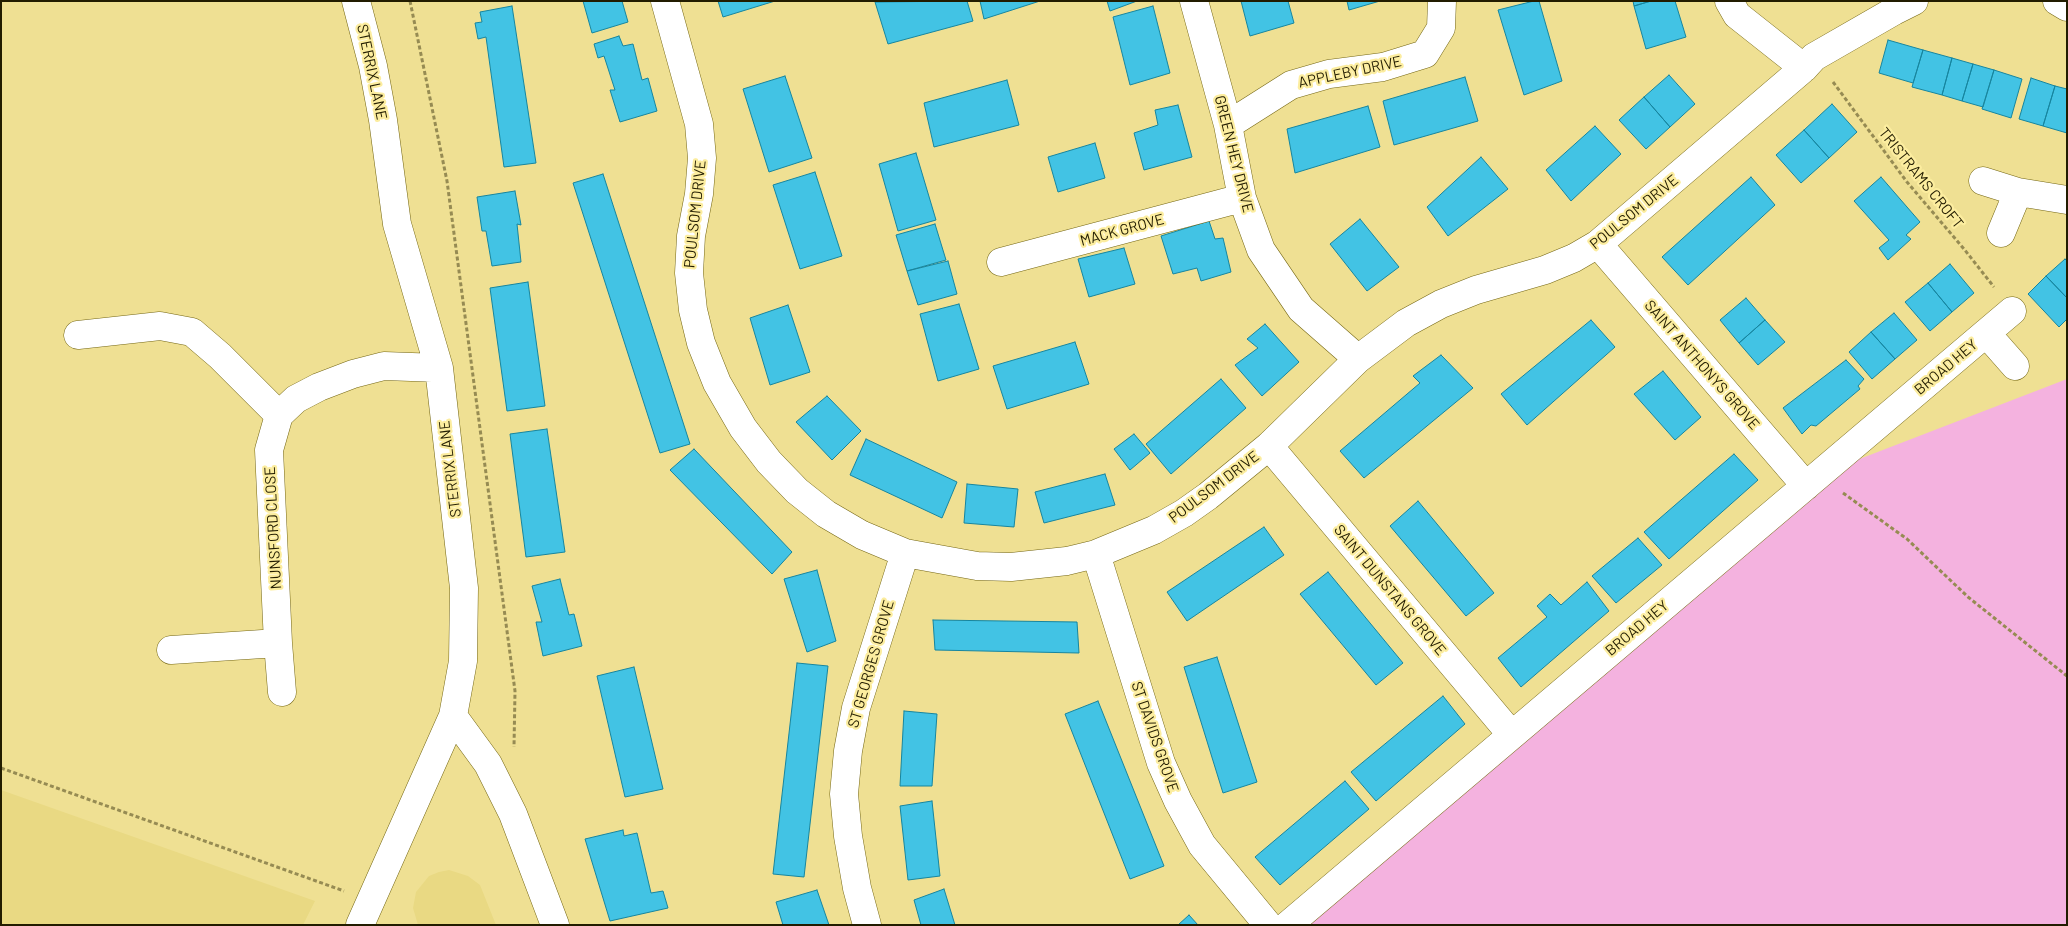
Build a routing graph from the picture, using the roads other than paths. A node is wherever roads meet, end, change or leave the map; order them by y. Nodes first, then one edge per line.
1 (356, 1) edge
2 (666, 1) edge
3 (1194, 1) edge
4 (1442, 1) edge
5 (1729, 1) edge
6 (1914, 1) edge
7 (2057, 1) edge
8 (2067, 7) edge
9 (1809, 63) junction
10 (1228, 125) junction
11 (1983, 181) dead end
12 (2018, 192) junction
13 (1242, 198) junction
14 (2067, 200) edge
15 (2001, 233) dead end
16 (1598, 244) junction
17 (1001, 262) dead end
18 (2012, 311) road end
19 (1986, 333) junction
20 (78, 335) dead end
21 (1358, 359) junction
22 (2015, 366) dead end
23 (439, 368) junction
24 (279, 415) junction
25 (1269, 446) junction
26 (1812, 481) junction
27 (905, 553) junction
28 (1096, 554) junction
29 (278, 643) junction
30 (171, 650) dead end
31 (282, 692) dead end
32 (453, 716) junction
33 (1512, 734) junction
34 (366, 913) edge
35 (556, 925) edge
36 (867, 925) edge
37 (1268, 925) edge
38 (1288, 925) edge

1 - 23 street, STERRIX LANE
2 - 27 street, POULSOM DRIVE
3 - 10 street, GREEN HEY DRIVE
4 - 10 street, APPLEBY DRIVE
5 - 9 street
6 - 9 street, POULSOM DRIVE
7 - 8 street
9 - 16 street, POULSOM DRIVE
10 - 13 street, GREEN HEY DRIVE
11 - 12 street
12 - 14 street
12 - 15 street
13 - 17 street, MACK GROVE
13 - 21 street, GREEN HEY DRIVE
16 - 21 street, POULSOM DRIVE
16 - 26 street, SAINT ANTHONYS GROVE
18 - 19 street, BROAD HEY
19 - 22 street, BROAD HEY
19 - 26 street, BROAD HEY
20 - 24 street
21 - 25 street, POULSOM DRIVE
23 - 24 street
23 - 32 street, STERRIX LANE
24 - 29 street, NUNSFORD CLOSE
25 - 28 street, POULSOM DRIVE
25 - 33 street, SAINT DUNSTANS GROVE
26 - 33 street, BROAD HEY
27 - 28 street, POULSOM DRIVE
27 - 36 street, ST GEORGES GROVE
28 - 37 street, ST DAVIDS GROVE
29 - 30 street
29 - 31 street, NUNSFORD CLOSE
32 - 34 street, STERRIX LANE
32 - 35 street
33 - 38 street, BROAD HEY

